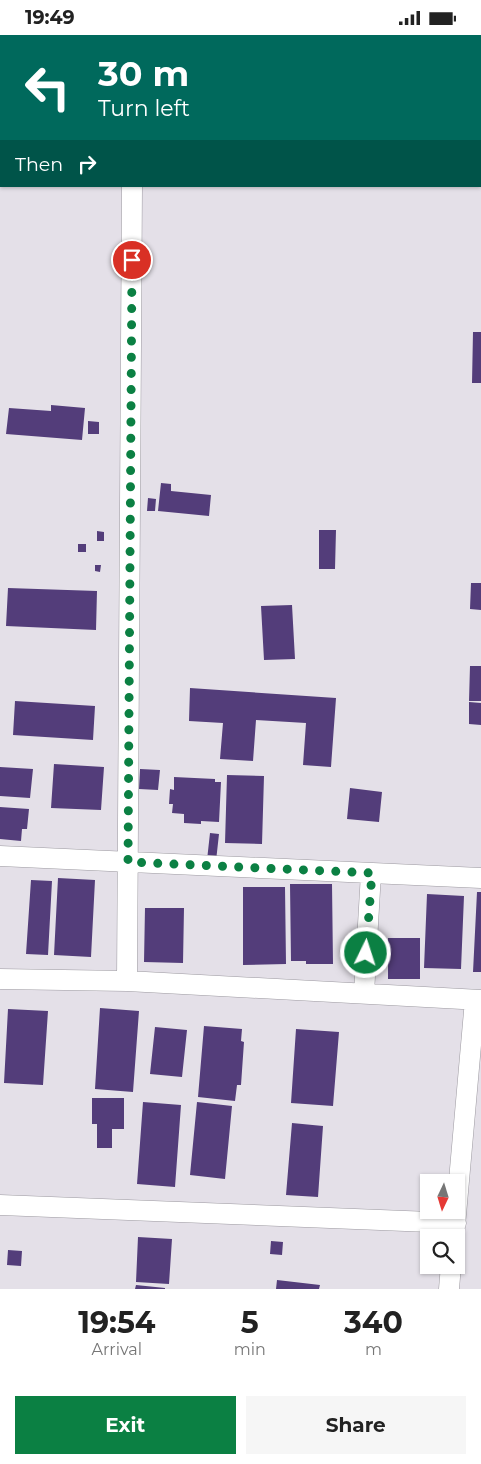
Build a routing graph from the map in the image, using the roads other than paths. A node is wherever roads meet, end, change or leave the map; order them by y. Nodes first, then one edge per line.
1 (132, 187) edge
2 (0, 857) edge
3 (128, 862) junction
4 (372, 873) junction
5 (481, 878) edge
6 (0, 979) edge
7 (127, 981) junction
8 (364, 993) junction
9 (478, 1000) edge
10 (0, 1205) edge
11 (420, 1229) edge
12 (455, 1229) edge
13 (450, 1274) edge
14 (449, 1289) edge

1 - 3 street
2 - 3 street
3 - 4 street
3 - 7 street
4 - 5 street
4 - 8 street
6 - 7 street
7 - 8 street
8 - 9 street
9 - 12 street
10 - 11 street
13 - 14 street

